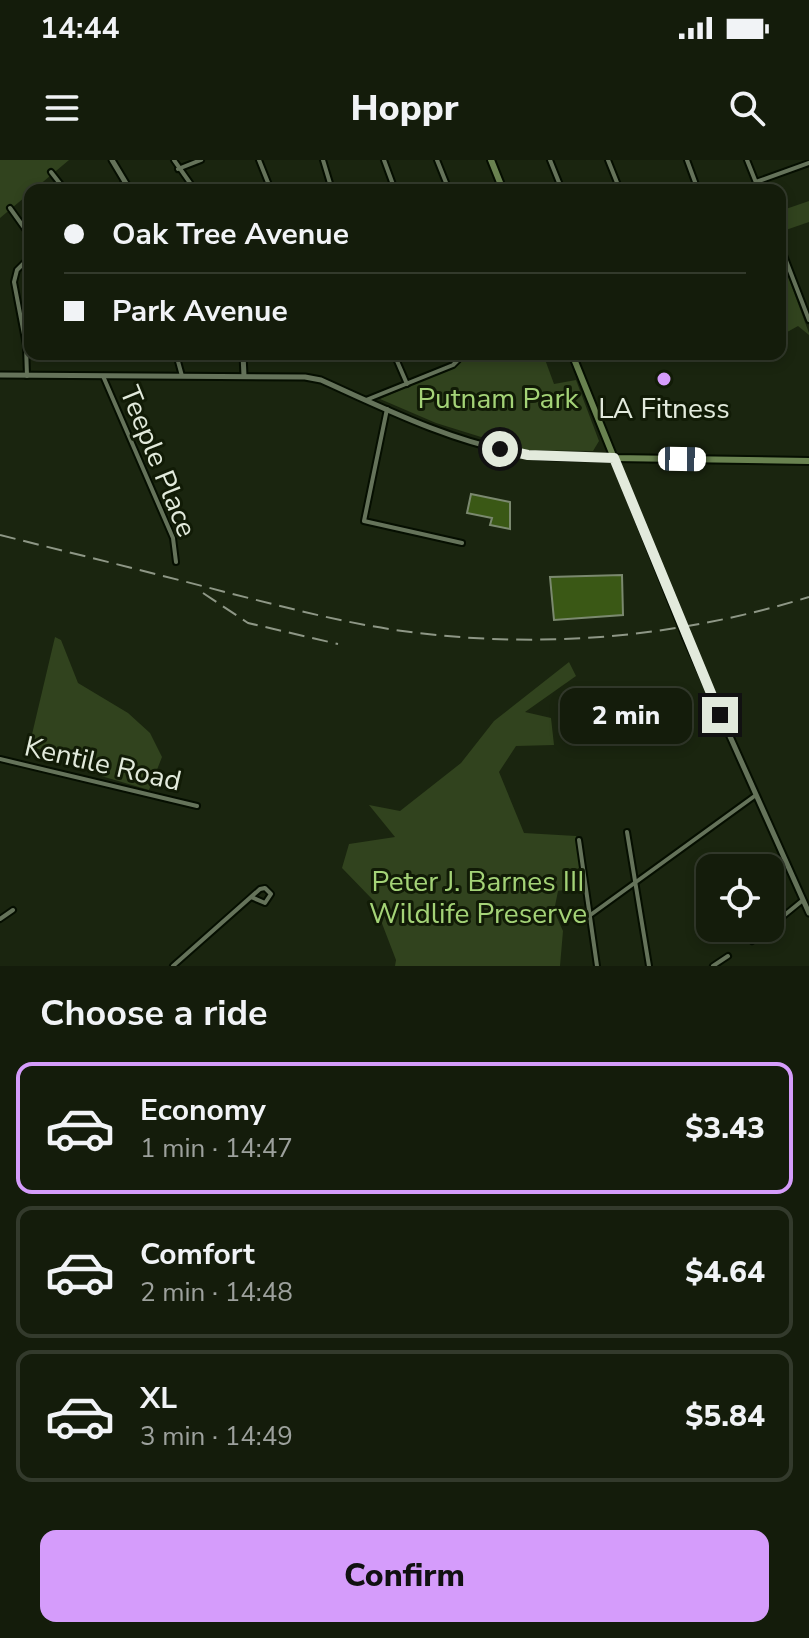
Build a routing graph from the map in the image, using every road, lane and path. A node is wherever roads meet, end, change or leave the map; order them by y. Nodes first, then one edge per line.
1 (112, 160) edge
2 (174, 160) edge
3 (201, 160) edge
4 (267, 160) edge
5 (323, 160) edge
6 (384, 160) edge
7 (437, 160) edge
8 (491, 160) edge
9 (550, 160) edge
10 (608, 160) edge
11 (687, 160) edge
12 (747, 160) edge
13 (260, 161) edge
14 (809, 163) edge
15 (178, 169) junction
16 (51, 172) dead end
17 (756, 182) joint
18 (124, 183) edge
19 (60, 184) edge
20 (190, 184) edge
21 (269, 184) edge
22 (330, 184) edge
23 (393, 184) edge
24 (447, 184) edge
25 (501, 184) edge
26 (560, 184) edge
27 (618, 184) edge
28 (696, 184) edge
29 (10, 208) dead end
30 (24, 228) edge
31 (786, 261) edge
32 (24, 263) edge
33 (809, 320) edge
34 (24, 334) edge
35 (26, 360) edge
36 (178, 360) edge
37 (243, 360) edge
38 (397, 360) edge
39 (458, 360) edge
40 (574, 360) edge
41 (0, 375) edge
42 (27, 376) junction
43 (103, 376) junction
44 (182, 376) junction
45 (244, 376) junction
46 (407, 384) junction
47 (366, 400) junction
48 (387, 409) junction
49 (614, 458) junction
50 (809, 461) edge
51 (462, 543) dead end
52 (176, 562) dead end
53 (0, 759) edge
54 (756, 795) junction
55 (197, 806) dead end
56 (627, 832) dead end
57 (579, 840) dead end
58 (636, 881) junction
59 (251, 897) junction
60 (803, 900) junction
61 (13, 910) dead end
62 (809, 913) edge
63 (589, 916) junction
64 (784, 916) edge
65 (0, 919) edge
66 (728, 956) dead end
67 (173, 966) edge
68 (597, 966) edge
69 (649, 966) edge
70 (713, 966) edge

1 - 18 street
2 - 15 street
3 - 15 street
4 - 13 street
5 - 22 street
6 - 23 street
7 - 24 street
8 - 25 main road
9 - 26 street
10 - 27 street
11 - 28 street
12 - 17 street
13 - 21 street
14 - 17 street
15 - 20 street
16 - 19 street
29 - 30 street
31 - 33 street
32 - 34 street
35 - 42 street
36 - 44 street
37 - 45 street
38 - 46 street
39 - 46 street
40 - 49 main road
41 - 42 street
42 - 43 street
43 - 44 street
43 - 52 street, Teeple Place
44 - 45 street
45 - 47 street
46 - 47 street
47 - 48 street
48 - 49 street
48 - 51 street
49 - 50 main road
49 - 54 street, bridge
53 - 55 street, Kentile Road
54 - 58 street
54 - 60 street
56 - 58 street
57 - 63 street
58 - 63 street
58 - 69 street
59 - 59 street
59 - 67 street
60 - 62 street
60 - 64 street
61 - 65 street
63 - 68 street
66 - 70 street

